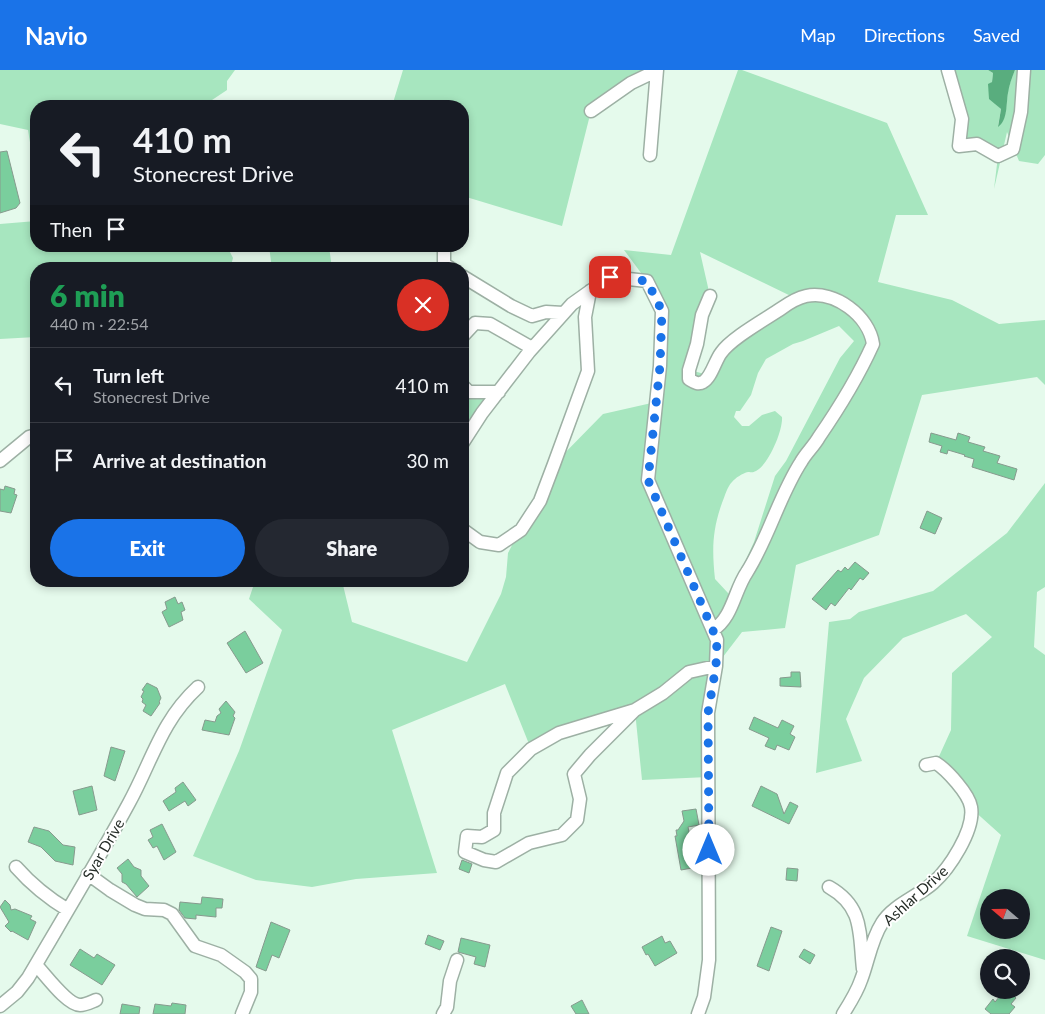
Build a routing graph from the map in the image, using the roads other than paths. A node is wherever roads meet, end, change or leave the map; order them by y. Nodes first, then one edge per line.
1 (656, 70) edge
2 (948, 70) edge
3 (1024, 70) edge
4 (592, 111) dead end
5 (650, 155) dead end
6 (469, 280) edge
7 (590, 291) junction
8 (710, 296) dead end
9 (567, 309) junction
10 (469, 329) edge
11 (532, 348) junction
12 (469, 392) edge
13 (498, 392) junction
14 (469, 433) edge
15 (30, 437) edge
16 (0, 461) edge
17 (469, 534) edge
18 (713, 630) junction
19 (716, 666) junction
20 (198, 687) dead end
21 (636, 710) junction
22 (926, 765) dead end
23 (16, 867) dead end
24 (88, 874) junction
25 (829, 887) dead end
26 (68, 910) junction
27 (457, 960) dead end
28 (36, 965) junction
29 (864, 974) junction
30 (96, 1000) dead end
31 (0, 1006) edge
32 (242, 1014) edge
33 (443, 1014) edge
34 (698, 1014) edge
35 (843, 1014) edge

1 - 4 street
1 - 5 street
2 - 3 street
6 - 9 street
7 - 9 street
7 - 17 street
7 - 18 street
8 - 18 street
9 - 11 street
10 - 11 street
11 - 13 street
12 - 13 street
13 - 14 street
15 - 16 street
18 - 19 street
19 - 21 street
19 - 34 street
20 - 24 street, Syar Drive
21 - 21 street
22 - 29 street, Ashlar Drive
23 - 26 street
24 - 26 street, Syar Drive
24 - 32 street
25 - 29 street
26 - 28 street, Syar Drive
27 - 33 street
28 - 30 street
28 - 31 street, Syar Drive
29 - 35 street, Ashlar Drive

